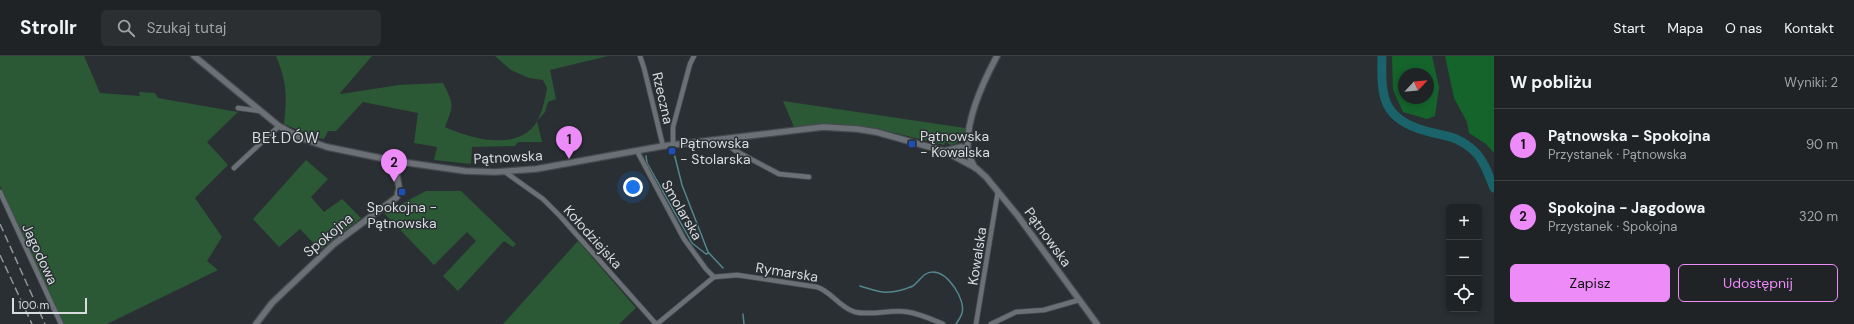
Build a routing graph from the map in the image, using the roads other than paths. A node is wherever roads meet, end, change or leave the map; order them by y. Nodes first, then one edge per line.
1 (194, 56) edge
2 (640, 56) edge
3 (694, 56) edge
4 (998, 56) edge
5 (238, 108) dead end
6 (260, 111) junction
7 (279, 126) junction
8 (723, 139) junction
9 (967, 139) junction
10 (673, 145) junction
11 (663, 146) junction
12 (959, 148) junction
13 (637, 151) junction
14 (944, 151) junction
15 (968, 152) junction
16 (959, 159) junction
17 (395, 160) junction
18 (234, 168) dead end
19 (976, 168) junction
20 (505, 172) junction
21 (809, 177) dead end
22 (998, 191) junction
23 (0, 192) edge
24 (714, 277) junction
25 (1079, 300) junction
26 (61, 324) edge
27 (256, 324) edge
28 (657, 324) edge
29 (943, 324) edge
30 (976, 324) edge
31 (992, 324) edge
32 (1097, 324) edge

1 - 6 street, Pątnowska
2 - 11 street, Rzeczna
3 - 10 street
4 - 9 street
5 - 6 street
6 - 7 street, Pątnowska
7 - 17 street, Pątnowska
7 - 18 street
8 - 10 street, Pątnowska
8 - 14 street, Pątnowska
8 - 21 street
9 - 12 street
9 - 15 street
10 - 11 street, Pątnowska
11 - 13 street, Pątnowska
12 - 14 street, Pątnowska
12 - 15 street
12 - 16 street
13 - 20 street, Pątnowska
13 - 24 street, Smolarska
14 - 16 street, Pątnowska
15 - 16 street
15 - 19 street, Pątnowska
16 - 19 street, Pątnowska
17 - 20 street, Pątnowska
17 - 27 street, Spokojna
19 - 22 street, Pątnowska
20 - 28 street, Kołodziejska
22 - 25 street, Pątnowska
22 - 30 street, Kowalska
23 - 26 street, Jagodowa
24 - 28 street
24 - 29 street, Rymarska
25 - 31 street
25 - 32 street, Pątnowska

